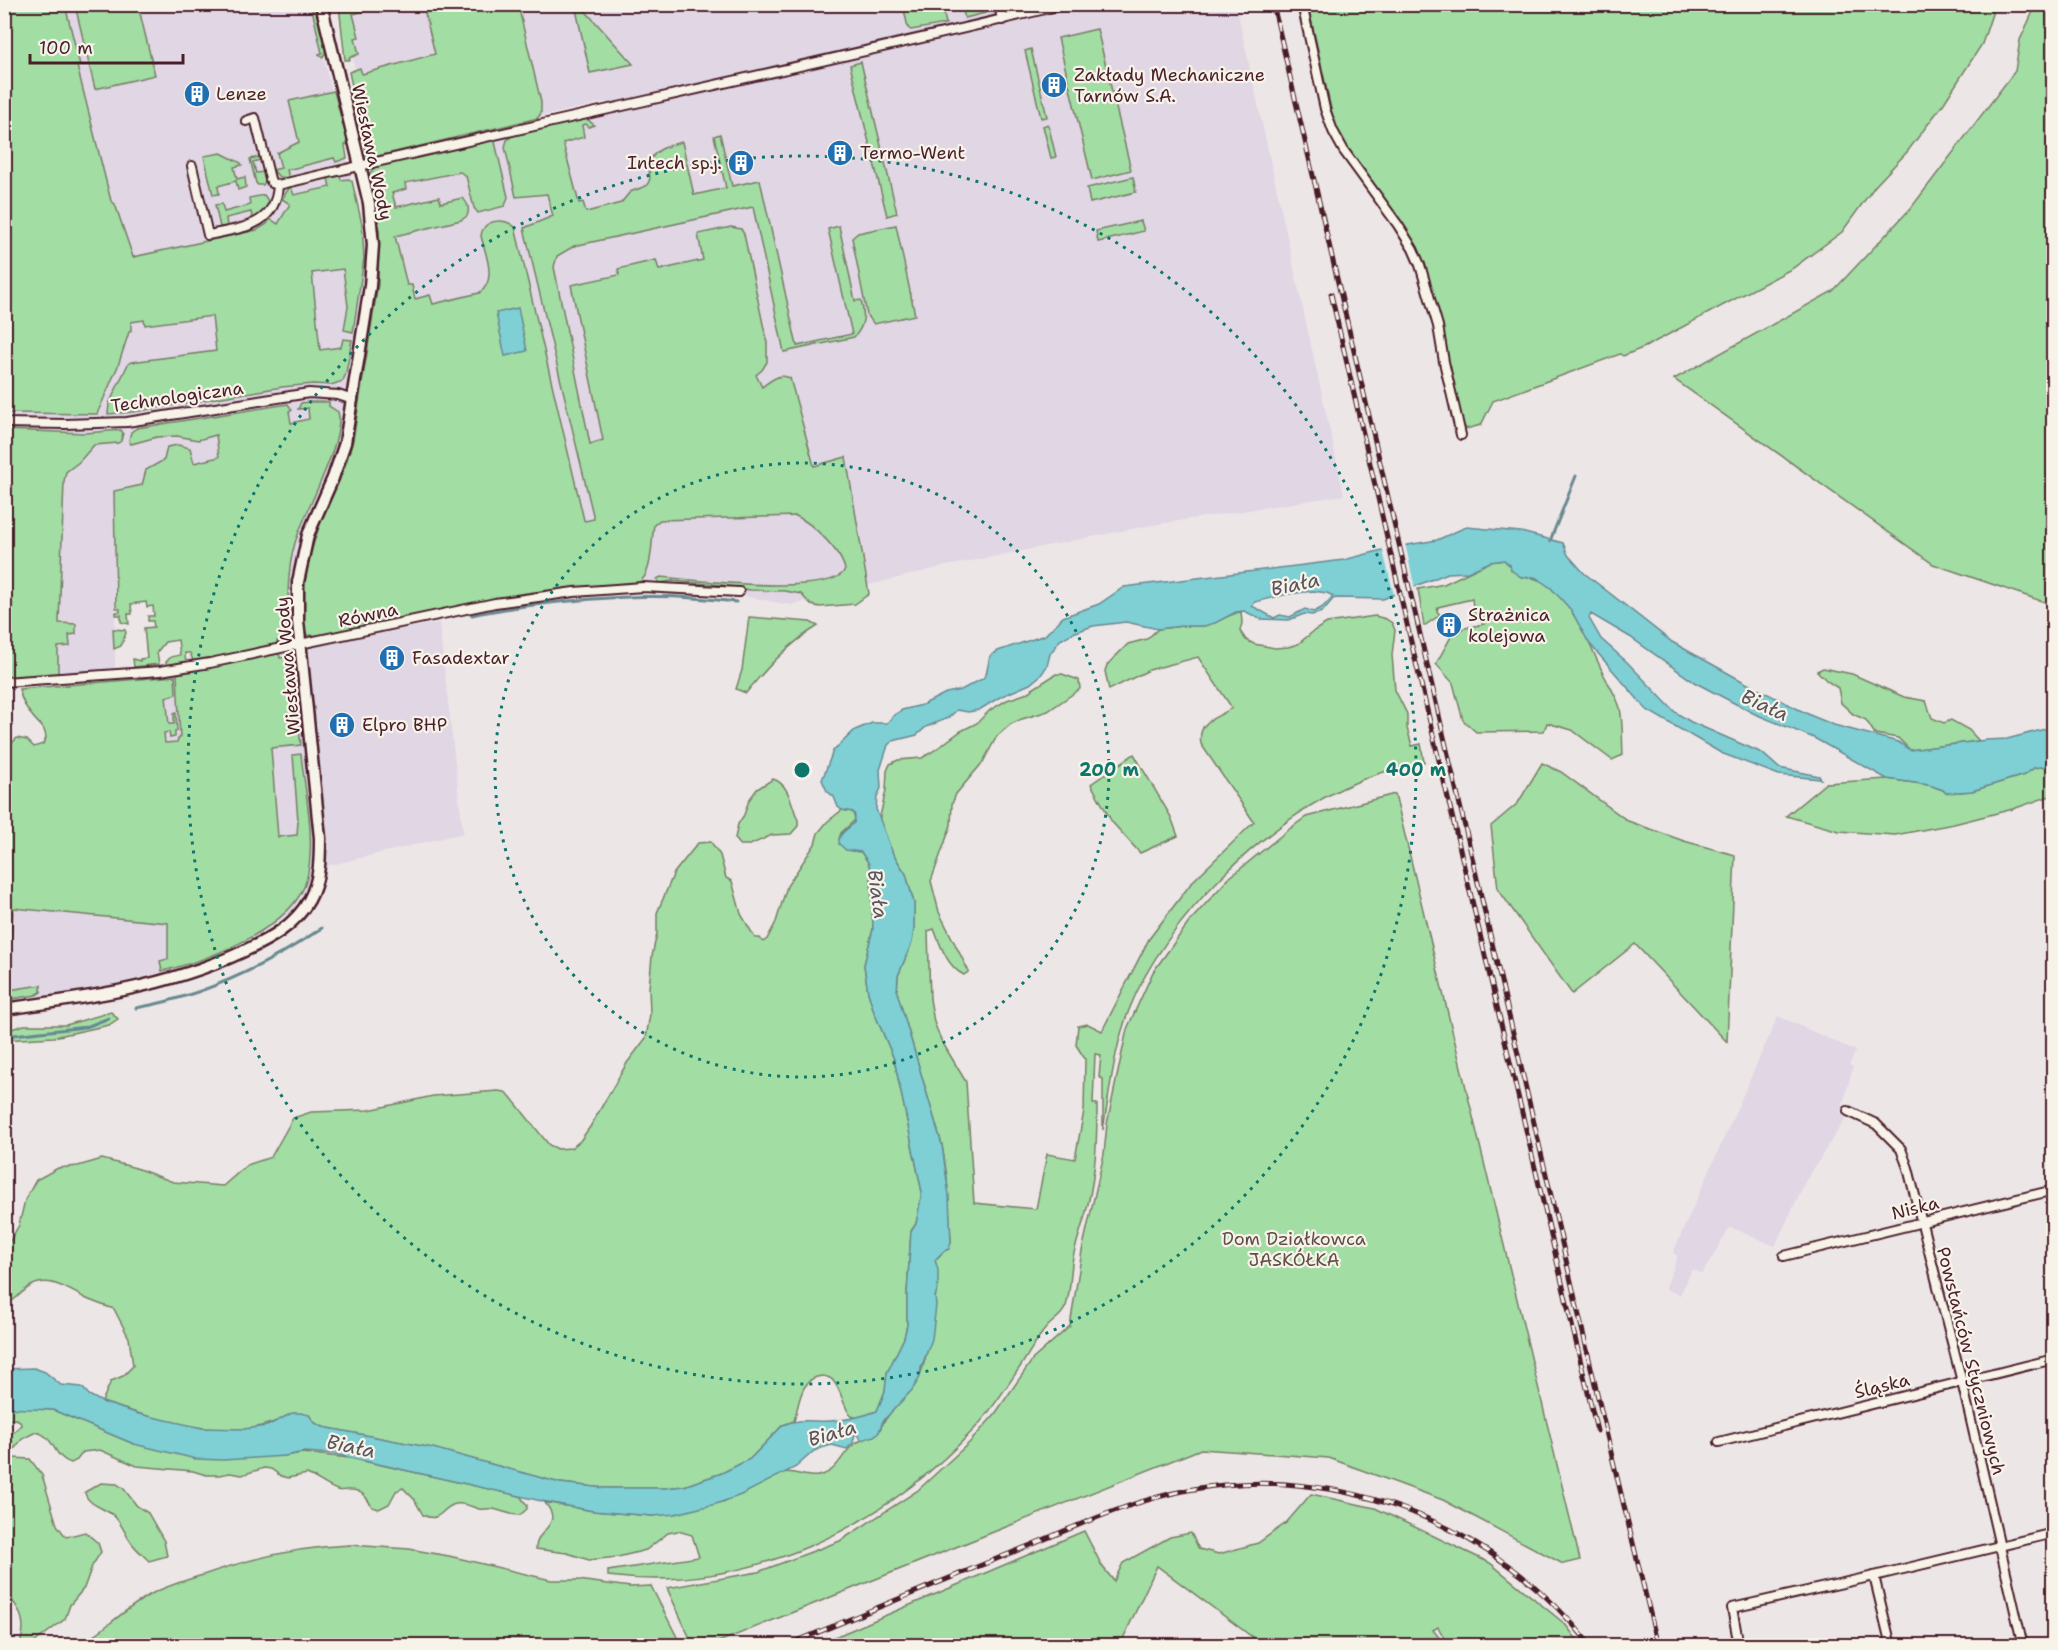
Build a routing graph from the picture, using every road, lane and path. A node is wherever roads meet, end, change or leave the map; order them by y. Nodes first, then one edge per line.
1 (321, 4) edge
2 (999, 4) edge
3 (1066, 4) edge
4 (1302, 4) edge
5 (1002, 20) junction
6 (246, 122) dead end
7 (359, 165) junction
8 (192, 166) dead end
9 (278, 185) junction
10 (353, 400) junction
11 (4, 423) edge
12 (1461, 435) dead end
13 (739, 592) dead end
14 (300, 644) junction
15 (4, 682) edge
16 (4, 1010) edge
17 (1848, 1111) dead end
18 (2054, 1190) edge
19 (1922, 1222) junction
20 (1784, 1256) dead end
21 (2054, 1359) edge
22 (1962, 1382) junction
23 (1719, 1442) dead end
24 (2054, 1533) edge
25 (2000, 1546) junction
26 (1874, 1576) junction
27 (1739, 1646) edge
28 (1891, 1646) edge
29 (2023, 1646) edge

1 - 7 street, Wiesława Wody
2 - 5 street
3 - 5 street
4 - 12 street
5 - 7 street
6 - 9 street
7 - 9 street
7 - 10 street, Wiesława Wody
8 - 9 street
10 - 11 street, Technologiczna
10 - 14 street, Wiesława Wody
13 - 14 street, Równa
14 - 15 street, Równa
14 - 16 street, Wiesława Wody
17 - 19 street, Powstańców Styczniowych
18 - 19 street, Niska
19 - 20 street, Niska
19 - 22 street, Powstańców Styczniowych
21 - 22 street, Śląska
22 - 23 street, Śląska
22 - 25 street, Powstańców Styczniowych
24 - 25 street
25 - 26 street
25 - 29 street, Powstańców Styczniowych
26 - 27 street
26 - 28 street

